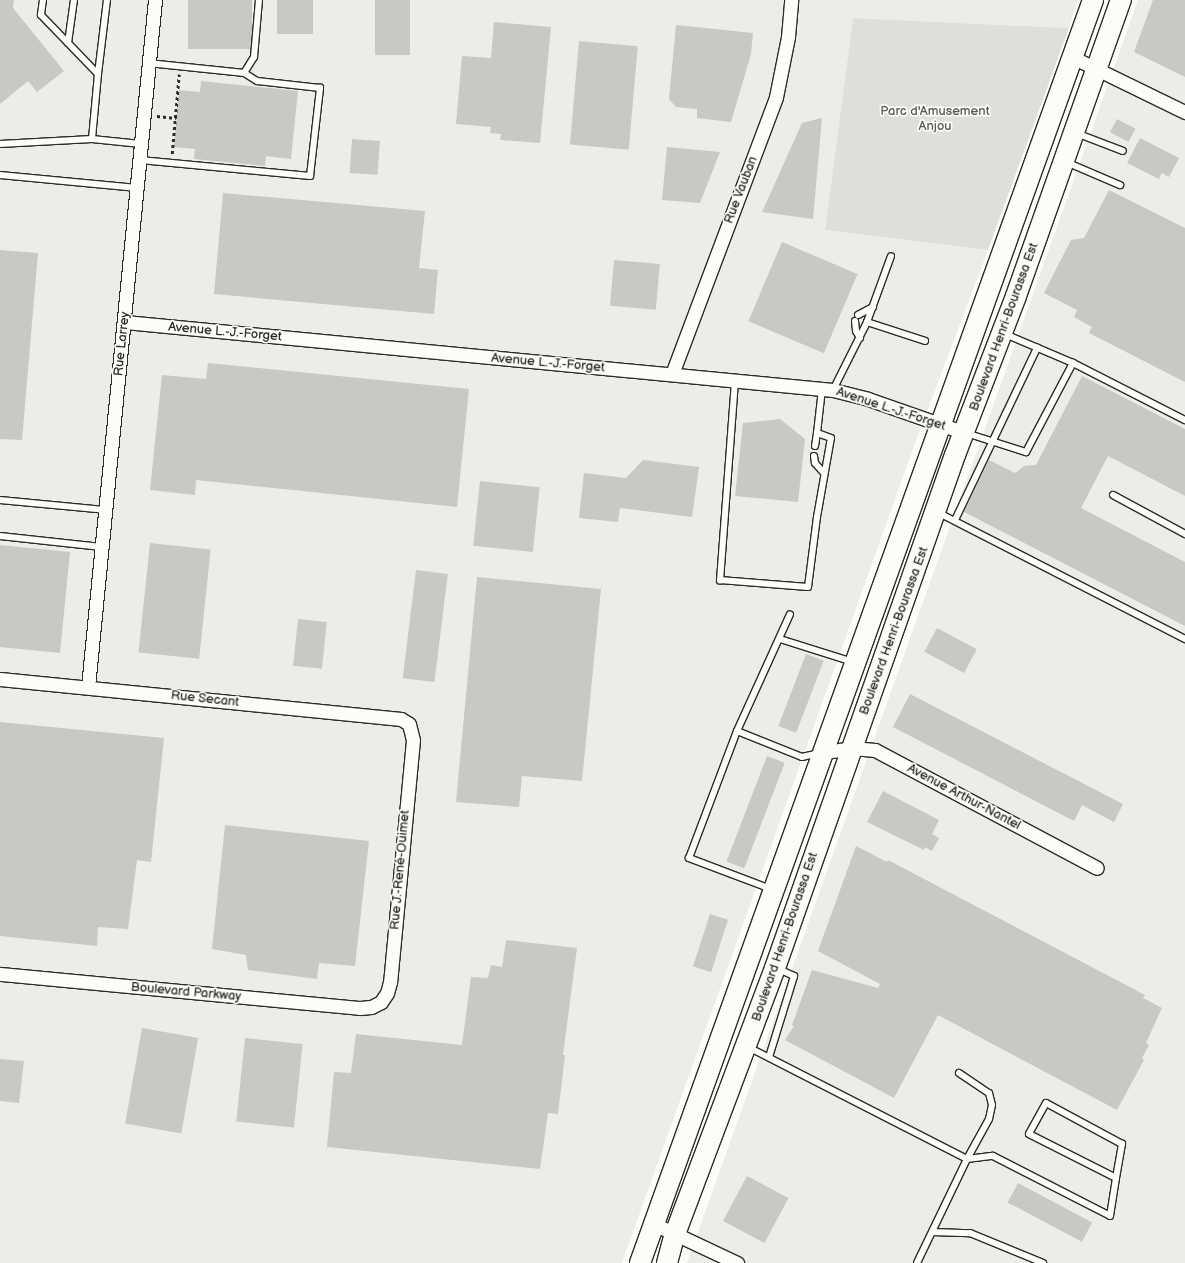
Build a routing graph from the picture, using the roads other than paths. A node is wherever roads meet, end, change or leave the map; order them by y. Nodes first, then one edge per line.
1 (43, 0) edge
2 (74, 0) edge
3 (107, 0) edge
4 (155, 0) edge
5 (259, 0) edge
6 (787, 0) edge
7 (1093, 0) edge
8 (1121, 0) edge
9 (68, 43) junction
10 (1072, 57) junction
11 (149, 63) junction
12 (1095, 70) junction
13 (244, 73) junction
14 (98, 74) junction
15 (1185, 112) edge
16 (1073, 132) junction
17 (92, 139) junction
18 (0, 144) edge
19 (141, 144) junction
20 (1123, 151) dead end
21 (140, 160) junction
22 (1064, 161) junction
23 (0, 175) edge
24 (1120, 185) dead end
25 (137, 188) junction
26 (891, 256) dead end
27 (873, 307) junction
28 (124, 322) junction
29 (867, 322) junction
30 (1002, 333) junction
31 (860, 338) junction
32 (925, 341) dead end
33 (1037, 348) junction
34 (1073, 363) junction
35 (672, 374) junction
36 (734, 381) junction
37 (827, 390) junction
38 (1185, 420) edge
39 (941, 425) junction
40 (817, 432) junction
41 (965, 433) junction
42 (992, 441) junction
43 (815, 446) dead end
44 (814, 456) dead end
45 (824, 473) junction
46 (1113, 495) dead end
47 (0, 500) edge
48 (105, 510) junction
49 (936, 512) junction
50 (955, 520) junction
51 (1185, 534) edge
52 (0, 536) edge
53 (101, 547) junction
54 (790, 614) dead end
55 (780, 638) junction
56 (1185, 639) edge
57 (855, 663) junction
58 (0, 679) edge
59 (88, 688) junction
60 (409, 724) joint
61 (737, 730) junction
62 (852, 748) junction
63 (824, 752) junction
64 (1098, 868) dead end
65 (774, 890) junction
66 (775, 968) junction
67 (0, 974) edge
68 (371, 1007) joint
69 (746, 1047) junction
70 (769, 1057) junction
71 (959, 1073) dead end
72 (967, 1159) junction
73 (1116, 1178) junction
74 (654, 1224) junction
75 (932, 1232) junction
76 (675, 1234) junction
77 (640, 1263) edge
78 (668, 1263) edge
79 (737, 1263) edge
80 (917, 1263) edge
81 (1043, 1263) edge

1 - 9 lane
2 - 9 lane
3 - 14 lane
4 - 11 street, Rue Larrey
5 - 13 lane
6 - 35 street, Rue Vauban
7 - 10 main road, Boulevard Henri-Bourassa Est
8 - 12 main road, Boulevard Henri-Bourassa Est
9 - 14 lane
10 - 12 street
10 - 39 main road, Boulevard Henri-Bourassa Est
11 - 13 lane
11 - 19 street, Rue Larrey
12 - 15 street
12 - 16 main road, Boulevard Henri-Bourassa Est
13 - 21 lane
14 - 17 lane
16 - 20 lane
16 - 22 main road, Boulevard Henri-Bourassa Est
17 - 18 lane
17 - 19 lane
19 - 21 street, Rue Larrey
21 - 25 street, Rue Larrey
22 - 24 lane
22 - 30 main road, Boulevard Henri-Bourassa Est
23 - 25 lane
25 - 28 street, Rue Larrey
26 - 27 lane
27 - 29 lane
27 - 31 lane
28 - 35 street, Avenue L.-J.-Forget
28 - 48 street, Rue Larrey
29 - 31 lane
29 - 32 lane
30 - 33 lane
30 - 41 main road, Boulevard Henri-Bourassa Est
31 - 37 lane
33 - 34 lane
33 - 42 lane
34 - 38 lane
34 - 42 lane
35 - 36 street, Avenue L.-J.-Forget
36 - 37 street, Avenue L.-J.-Forget
36 - 45 lane
37 - 39 street, Avenue L.-J.-Forget
37 - 40 lane
39 - 41 street, Avenue L.-J.-Forget
39 - 57 main road, Boulevard Henri-Bourassa Est
40 - 43 lane
40 - 45 lane
41 - 42 lane
41 - 49 main road, Boulevard Henri-Bourassa Est
42 - 50 lane
44 - 45 lane
46 - 51 lane
47 - 48 lane
48 - 53 street, Rue Larrey
49 - 50 lane
49 - 62 main road, Boulevard Henri-Bourassa Est
50 - 56 lane
52 - 53 lane
53 - 59 street, Rue Larrey
54 - 55 lane
55 - 57 lane
55 - 61 lane
57 - 63 main road, Boulevard Henri-Bourassa Est
58 - 59 street, Rue Secant
59 - 60 street, Rue Secant
60 - 68 street, Rue J.-René-Ouimet
61 - 63 lane
61 - 65 lane
62 - 63 street, Avenue Arthur-Nantel
62 - 64 street, Avenue Arthur-Nantel
62 - 66 main road, Boulevard Henri-Bourassa Est
63 - 65 main road, Boulevard Henri-Bourassa Est
65 - 74 main road, Boulevard Henri-Bourassa Est
66 - 69 main road, Boulevard Henri-Bourassa Est
66 - 70 lane
67 - 68 street, Boulevard Parkway
69 - 70 lane
69 - 76 main road, Boulevard Henri-Bourassa Est
70 - 72 lane
71 - 72 lane
72 - 73 lane
72 - 75 lane
73 - 73 lane
74 - 76 street
74 - 77 main road, Boulevard Henri-Bourassa Est
75 - 80 lane
75 - 81 lane
76 - 78 main road, Boulevard Henri-Bourassa Est
76 - 79 street

